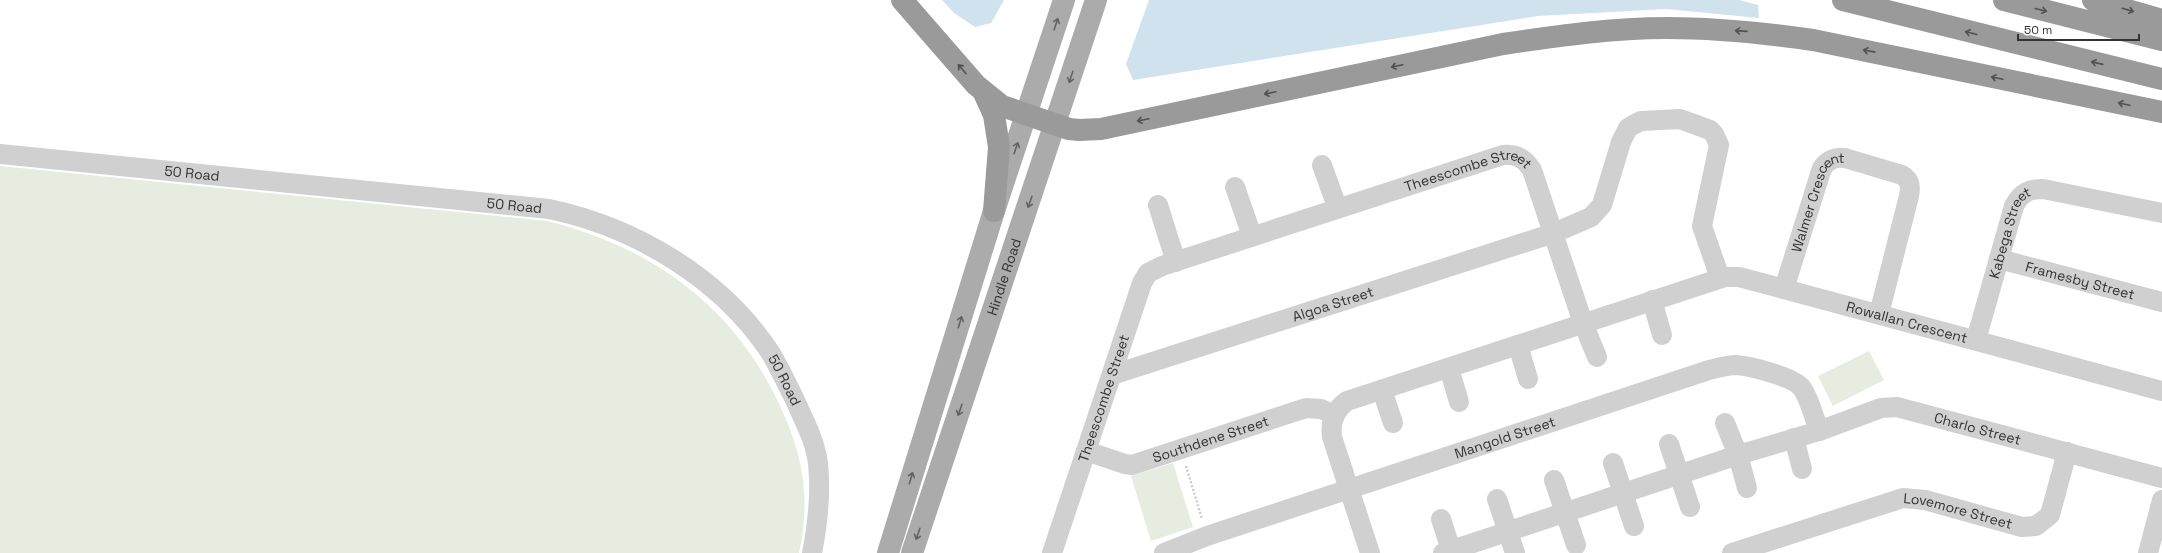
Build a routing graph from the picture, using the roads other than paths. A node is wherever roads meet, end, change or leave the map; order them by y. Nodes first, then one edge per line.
1 (902, 0) edge
2 (1064, 0) edge
3 (1096, 0) edge
4 (1843, 0) edge
5 (2004, 0) edge
6 (2093, 0) edge
7 (2162, 20) edge
8 (2162, 40) edge
9 (2162, 79) edge
10 (984, 93) junction
11 (2162, 112) edge
12 (1027, 116) junction
13 (1056, 125) junction
14 (0, 154) edge
15 (1322, 165) dead end
16 (1235, 187) dead end
17 (1158, 205) dead end
18 (1337, 207) junction
19 (994, 211) junction
20 (2162, 213) edge
21 (1554, 233) junction
22 (1252, 236) junction
23 (1999, 259) junction
24 (1176, 262) junction
25 (1720, 278) junction
26 (1784, 288) junction
27 (1652, 300) junction
28 (2162, 302) edge
29 (1879, 314) junction
30 (1583, 323) junction
31 (1662, 335) dead end
32 (1976, 340) junction
33 (1518, 345) junction
34 (1597, 357) dead end
35 (1449, 368) junction
36 (1112, 375) junction
37 (1528, 379) dead end
38 (1382, 390) junction
39 (2162, 391) edge
40 (1459, 402) dead end
41 (1334, 415) junction
42 (1725, 423) dead end
43 (1393, 424) dead end
44 (1819, 431) junction
45 (1794, 438) junction
46 (1669, 444) dead end
47 (1086, 451) junction
48 (2066, 452) junction
49 (1738, 455) junction
50 (1613, 463) dead end
51 (1802, 468) dead end
52 (1680, 476) junction
53 (2162, 478) edge
54 (1554, 480) dead end
55 (1747, 488) dead end
56 (1350, 489) junction
57 (1623, 494) junction
58 (1498, 499) dead end
59 (2162, 500) edge
60 (1690, 507) dead end
61 (1565, 513) junction
62 (1441, 519) dead end
63 (1634, 526) dead end
64 (1508, 531) junction
65 (1576, 545) dead end
66 (1449, 552) edge
67 (812, 553) edge
68 (888, 553) edge
69 (912, 553) edge
70 (1052, 553) edge
71 (1164, 553) edge
72 (1370, 553) edge
73 (1515, 553) edge
74 (1732, 553) edge
75 (2148, 553) edge

10 -> 1 highway
12 -> 2 main road
3 -> 13 main road, Hindle Road
9 -> 4 highway
5 -> 8 highway
6 -> 7 highway
10 - 12 highway
10 - 19 highway
11 -> 13 highway
12 - 13 highway
19 -> 12 main road
13 -> 69 main road, Hindle Road
14 - 67 street, 50 Road
15 - 18 street
16 - 22 street
17 - 24 street
18 - 21 street, Theescombe Street
18 - 22 street, Theescombe Street
68 -> 19 main road
20 - 23 street, Kabega Street
21 - 25 street, Algoa Street
21 - 30 street, Theescombe Street
21 - 36 street, Algoa Street
22 - 24 street, Theescombe Street
23 - 28 street, Framesby Street
23 - 32 street, Kabega Street
24 - 36 street, Theescombe Street
25 - 26 street, Rowallan Crescent
25 - 27 street, Rowallan Crescent
26 - 29 street, Rowallan Crescent
26 - 29 street, Walmer Crescent
27 - 30 street, Rowallan Crescent
27 - 31 street
29 - 32 street, Rowallan Crescent
30 - 33 street, Rowallan Crescent
30 - 34 street
32 - 39 street, Rowallan Crescent
33 - 35 street, Rowallan Crescent
33 - 37 street
35 - 38 street, Rowallan Crescent
35 - 40 street
36 - 47 street, Theescombe Street
38 - 41 street, Rowallan Crescent
38 - 43 street
41 - 47 street, Southdene Street
41 - 56 street
42 - 49 street
44 - 45 street, Charlo Street
44 - 48 street, Charlo Street
44 - 56 street, Mangold Street
45 - 49 street, Charlo Street
45 - 51 street
46 - 52 street
47 - 70 street, Theescombe Street
48 - 53 street, Charlo Street
48 - 74 street, Lovemore Street
49 - 52 street, Charlo Street
49 - 55 street
50 - 57 street
52 - 57 street, Charlo Street
52 - 60 street
54 - 61 street
56 - 71 street, Mangold Street
56 - 72 street
57 - 61 street, Charlo Street
57 - 63 street
58 - 64 street
59 - 75 street
61 - 64 street, Charlo Street
61 - 65 street
62 - 66 street, Charlo Street
64 - 66 street, Charlo Street
64 - 73 street

